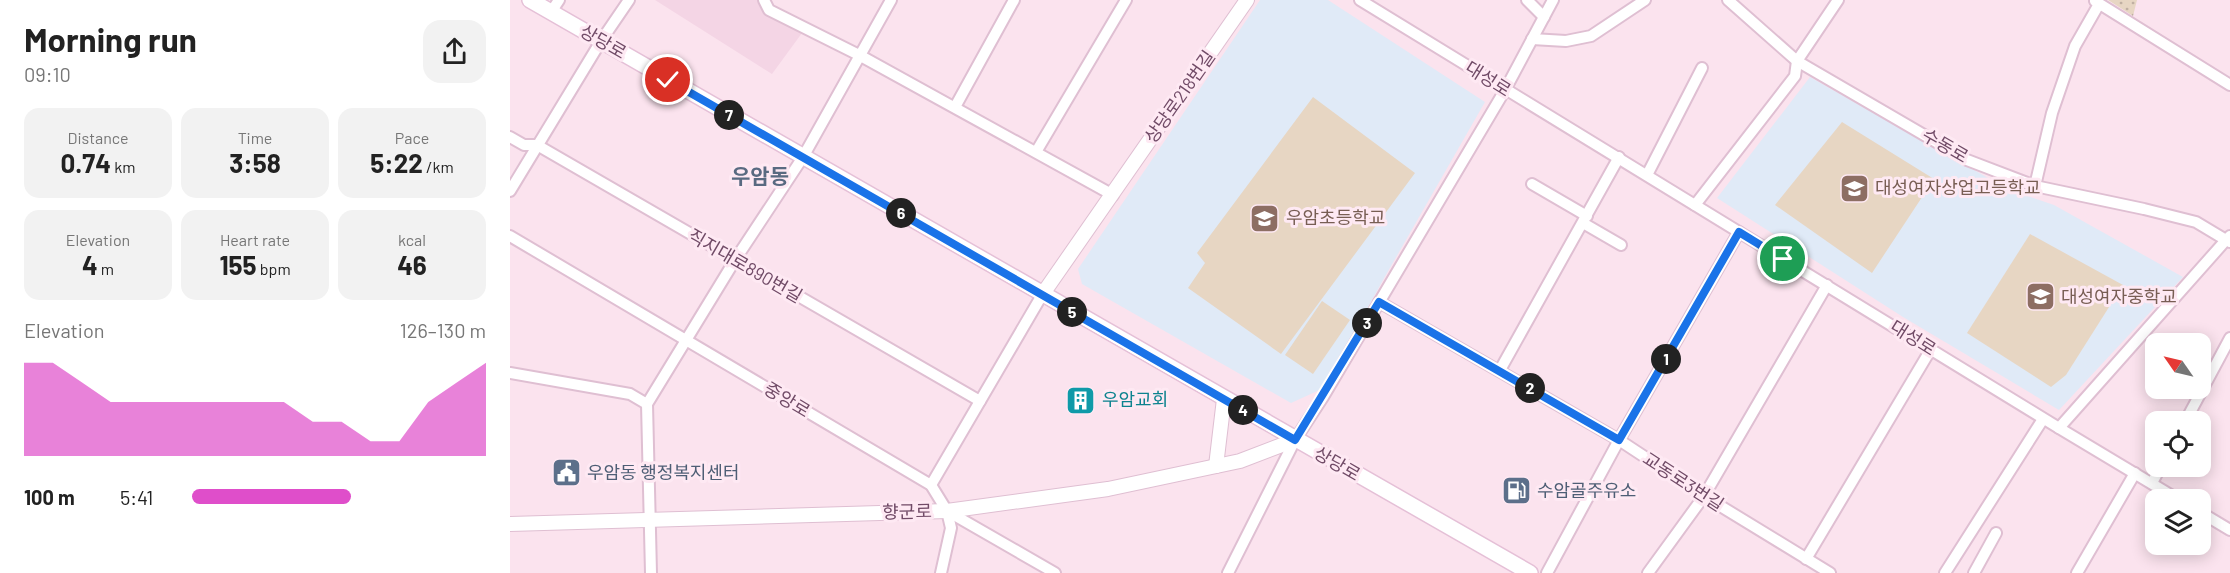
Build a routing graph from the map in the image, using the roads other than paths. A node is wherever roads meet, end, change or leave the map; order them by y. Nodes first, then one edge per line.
1 (530, 0) edge
2 (629, 0) edge
3 (764, 0) edge
4 (891, 0) edge
5 (1014, 0) edge
6 (1126, 0) edge
7 (1248, 0) edge
8 (1360, 0) edge
9 (1527, 0) edge
10 (1553, 0) edge
11 (1645, 0) edge
12 (1838, 0) edge
13 (1735, 2) edge
14 (2096, 2) edge
15 (555, 6) edge
16 (1544, 17) junction
17 (1532, 39) junction
18 (601, 41) junction
19 (859, 55) junction
20 (1797, 61) junction
21 (1702, 68) dead end
22 (2230, 85) edge
23 (1505, 90) junction
24 (955, 107) junction
25 (510, 137) edge
26 (537, 145) junction
27 (1036, 152) junction
28 (803, 157) junction
29 (1619, 158) junction
30 (1647, 175) junction
31 (1532, 184) dead end
32 (2035, 186) junction
33 (510, 191) edge
34 (1113, 195) junction
35 (1695, 205) junction
36 (1585, 219) junction
37 (1739, 232) junction
38 (510, 236) edge
39 (2229, 239) edge
40 (1621, 245) dead end
41 (735, 260) junction
42 (1827, 285) junction
43 (1042, 295) junction
44 (1379, 302) junction
45 (2230, 338) edge
46 (686, 339) junction
47 (1930, 350) junction
48 (1500, 370) junction
49 (2211, 372) edge
50 (510, 373) edge
51 (1224, 399) junction
52 (980, 400) junction
53 (647, 404) junction
54 (2043, 419) junction
55 (2058, 428) junction
56 (1295, 440) junction
57 (1619, 440) junction
58 (1216, 466) junction
59 (2135, 473) junction
60 (2155, 477) edge
61 (2152, 483) junction
62 (931, 485) junction
63 (2162, 489) edge
64 (1704, 496) junction
65 (947, 511) junction
66 (650, 518) junction
67 (2211, 519) edge
68 (510, 524) edge
69 (2230, 530) edge
70 (1996, 533) dead end
71 (1806, 559) junction
72 (651, 573) edge
73 (941, 573) edge
74 (1055, 573) edge
75 (1228, 573) edge
76 (1530, 573) edge
77 (1547, 573) edge
78 (1648, 573) edge
79 (1830, 573) edge
80 (1945, 573) edge
81 (1974, 573) edge
82 (2077, 573) edge

1 - 15 main road, 상당로
2 - 18 street
3 - 19 street
4 - 19 street
5 - 24 street
6 - 27 street
7 - 34 street, 상당로218번길
8 - 23 street, 대성로
9 - 16 street
10 - 16 street
11 - 17 street
12 - 20 street
13 - 20 street, 수동로
14 - 22 street
14 - 32 street
15 - 18 main road, 상당로
16 - 17 street
17 - 23 street
18 - 26 street
18 - 28 main road, 상당로
19 - 24 street
19 - 28 street
20 - 32 street, 수동로
20 - 35 street
21 - 30 street
23 - 29 street, 대성로
23 - 44 street
24 - 27 street
25 - 26 street, 직지대로890번길
26 - 33 street
26 - 41 street, 직지대로890번길
27 - 34 street
28 - 41 street
28 - 43 main road, 상당로
29 - 30 street, 대성로
29 - 36 street
30 - 35 street, 대성로
31 - 36 street
32 - 39 street, 수동로
34 - 43 street, 상당로218번길
35 - 37 street, 대성로
36 - 40 street
36 - 48 street
37 - 42 street, 대성로
37 - 57 street
38 - 46 street, 중앙로
39 - 55 street
41 - 46 street
41 - 52 street, 직지대로890번길
42 - 47 street, 대성로
42 - 64 street
43 - 51 main road, 상당로
43 - 52 street
44 - 48 street, 교동로3번길
44 - 56 street
45 - 49 street
46 - 53 street
46 - 62 street, 중앙로
47 - 54 street, 대성로
47 - 71 street
48 - 57 street, 교동로3번길
50 - 53 street
51 - 56 main road, 상당로
51 - 58 street
52 - 62 street
53 - 66 street
54 - 55 street, 대성로
54 - 80 street
55 - 59 street, 대성로
56 - 58 street, 향군로
56 - 75 street
56 - 76 main road, 상당로
57 - 64 street, 교동로3번길
57 - 77 street
58 - 65 street, 향군로
59 - 61 street, 대성로
59 - 82 street
60 - 61 street
61 - 63 street, 대성로
62 - 65 street, 중앙로
64 - 71 street, 교동로3번길
64 - 78 street
65 - 66 street, 향군로
65 - 73 street
65 - 74 street, 중앙로
66 - 68 street, 향군로
66 - 72 street
67 - 69 street
70 - 81 street
71 - 79 street, 교동로3번길

